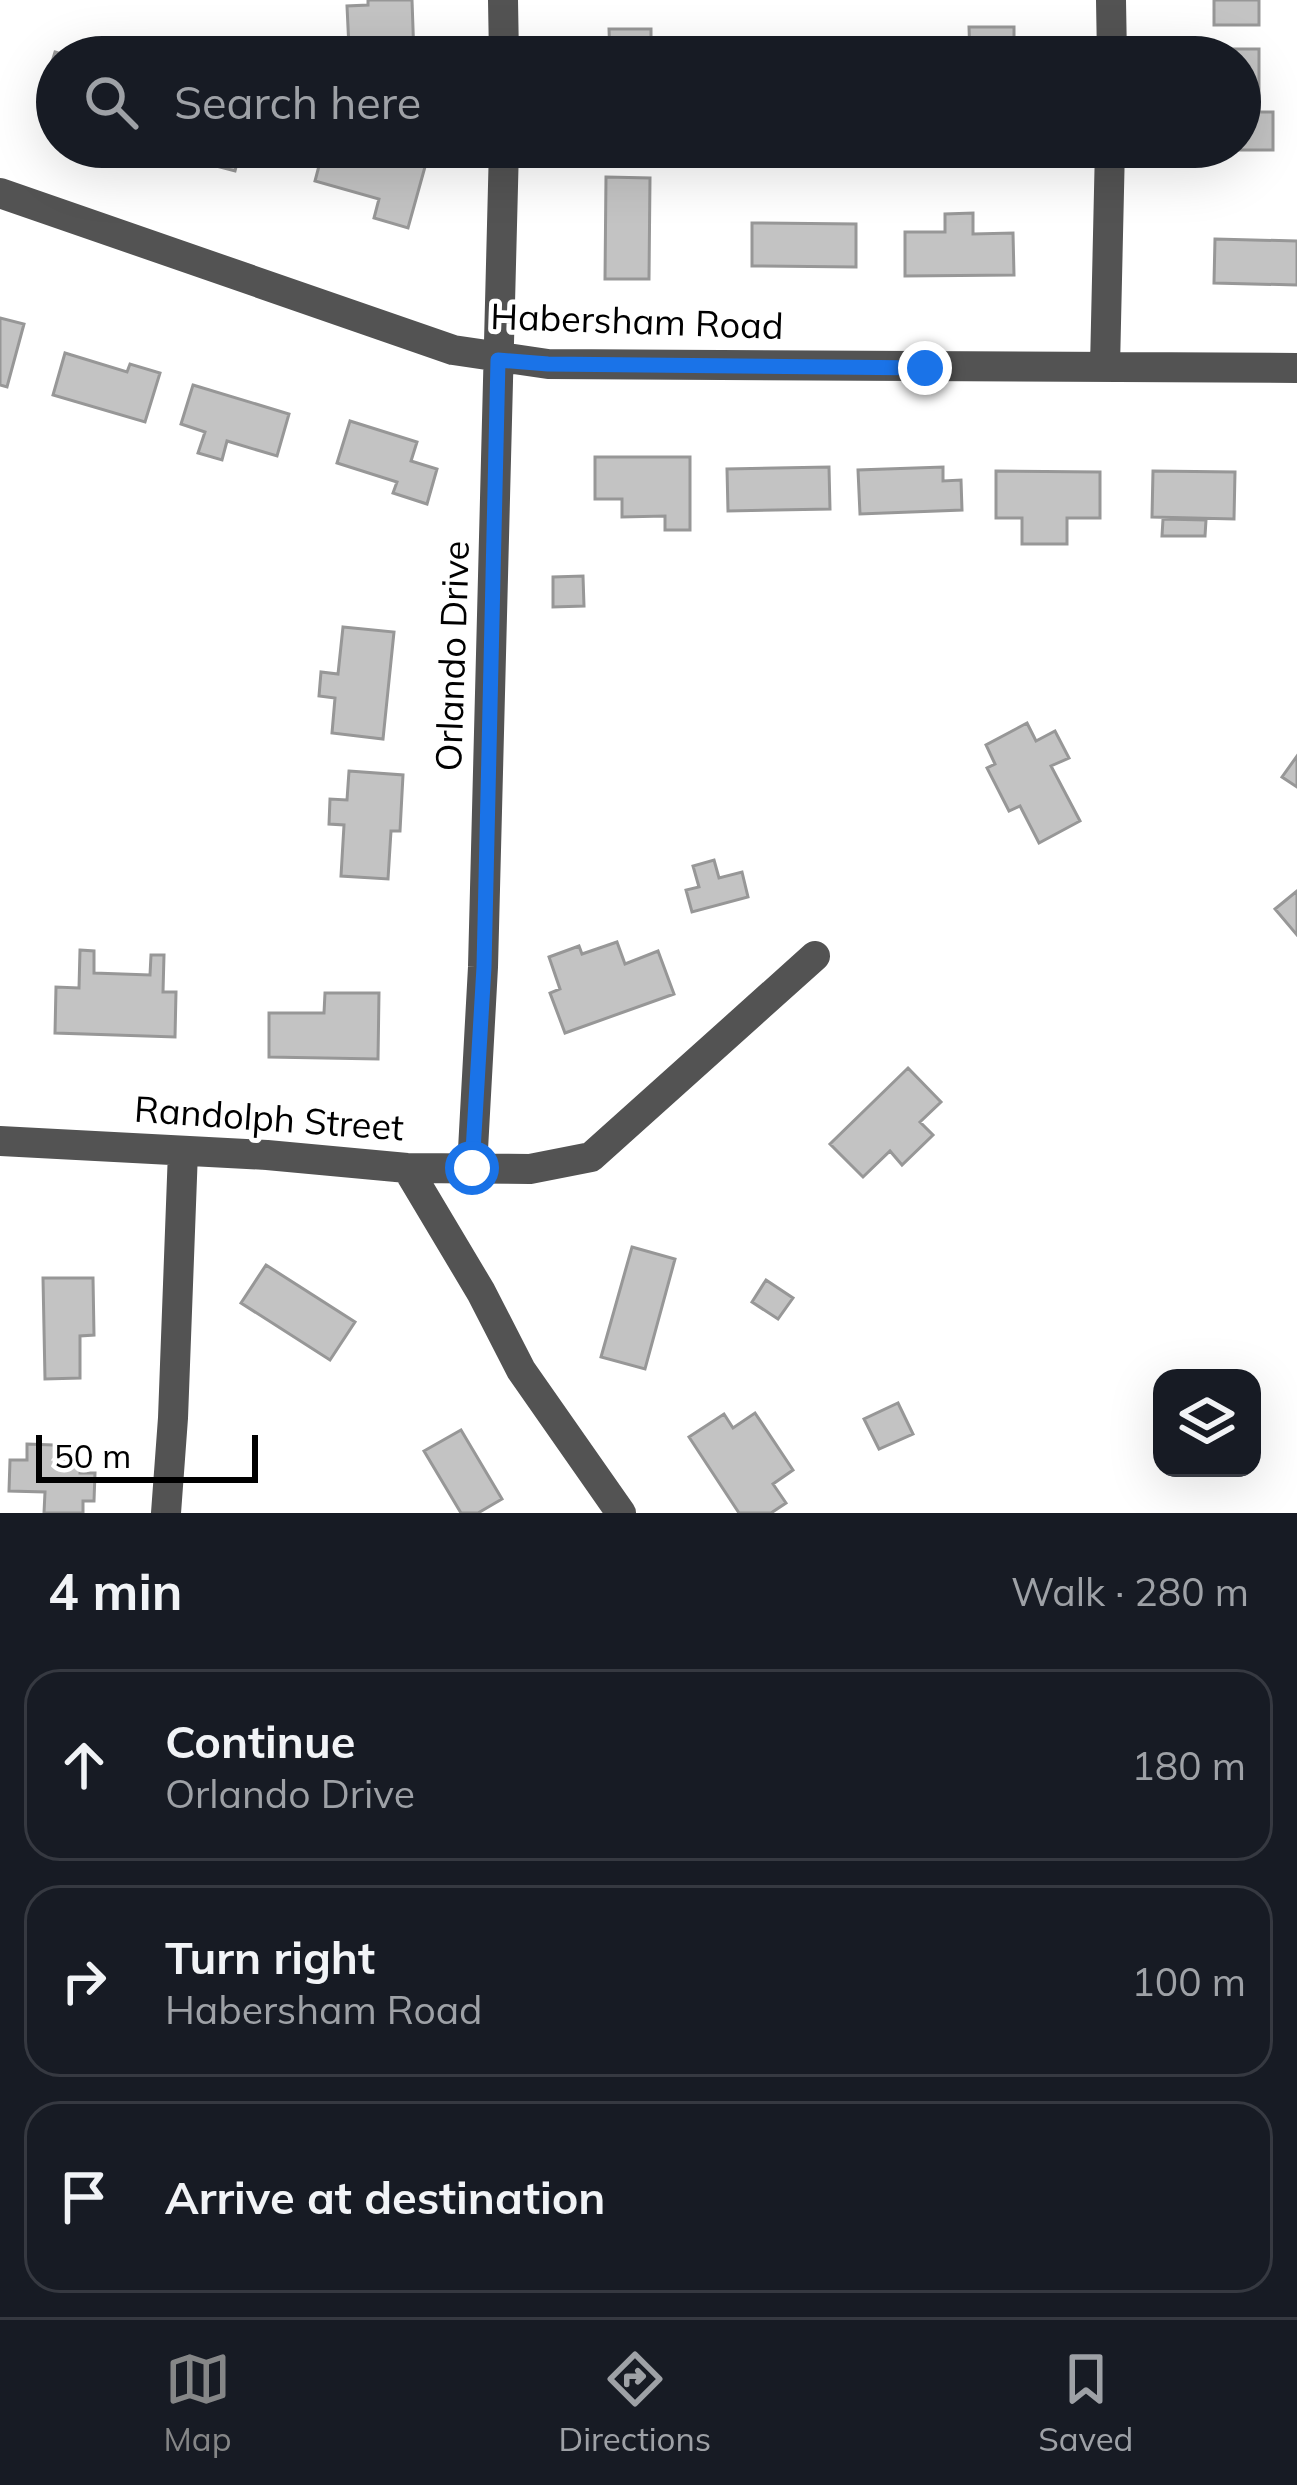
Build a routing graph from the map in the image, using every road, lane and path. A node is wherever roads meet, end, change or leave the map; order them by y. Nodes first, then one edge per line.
1 (503, 0) edge
2 (1112, 0) edge
3 (504, 36) edge
4 (1112, 36) edge
5 (503, 168) edge
6 (1110, 168) edge
7 (0, 193) edge
8 (498, 360) junction
9 (1105, 367) junction
10 (1297, 368) edge
11 (815, 956) dead end
12 (0, 1141) edge
13 (183, 1151) junction
14 (407, 1168) junction
15 (472, 1168) junction
16 (166, 1513) edge
17 (621, 1513) edge

1 - 3 street
2 - 4 street
5 - 8 street, Orlando Drive
6 - 9 street
7 - 8 street, Habersham Road
8 - 9 street, Habersham Road
8 - 15 street, Orlando Drive
9 - 10 street, Habersham Road
11 - 15 street, Randolph Street
12 - 13 street, Randolph Street
13 - 14 street, Randolph Street
13 - 16 street
14 - 15 street, Randolph Street
14 - 17 street

